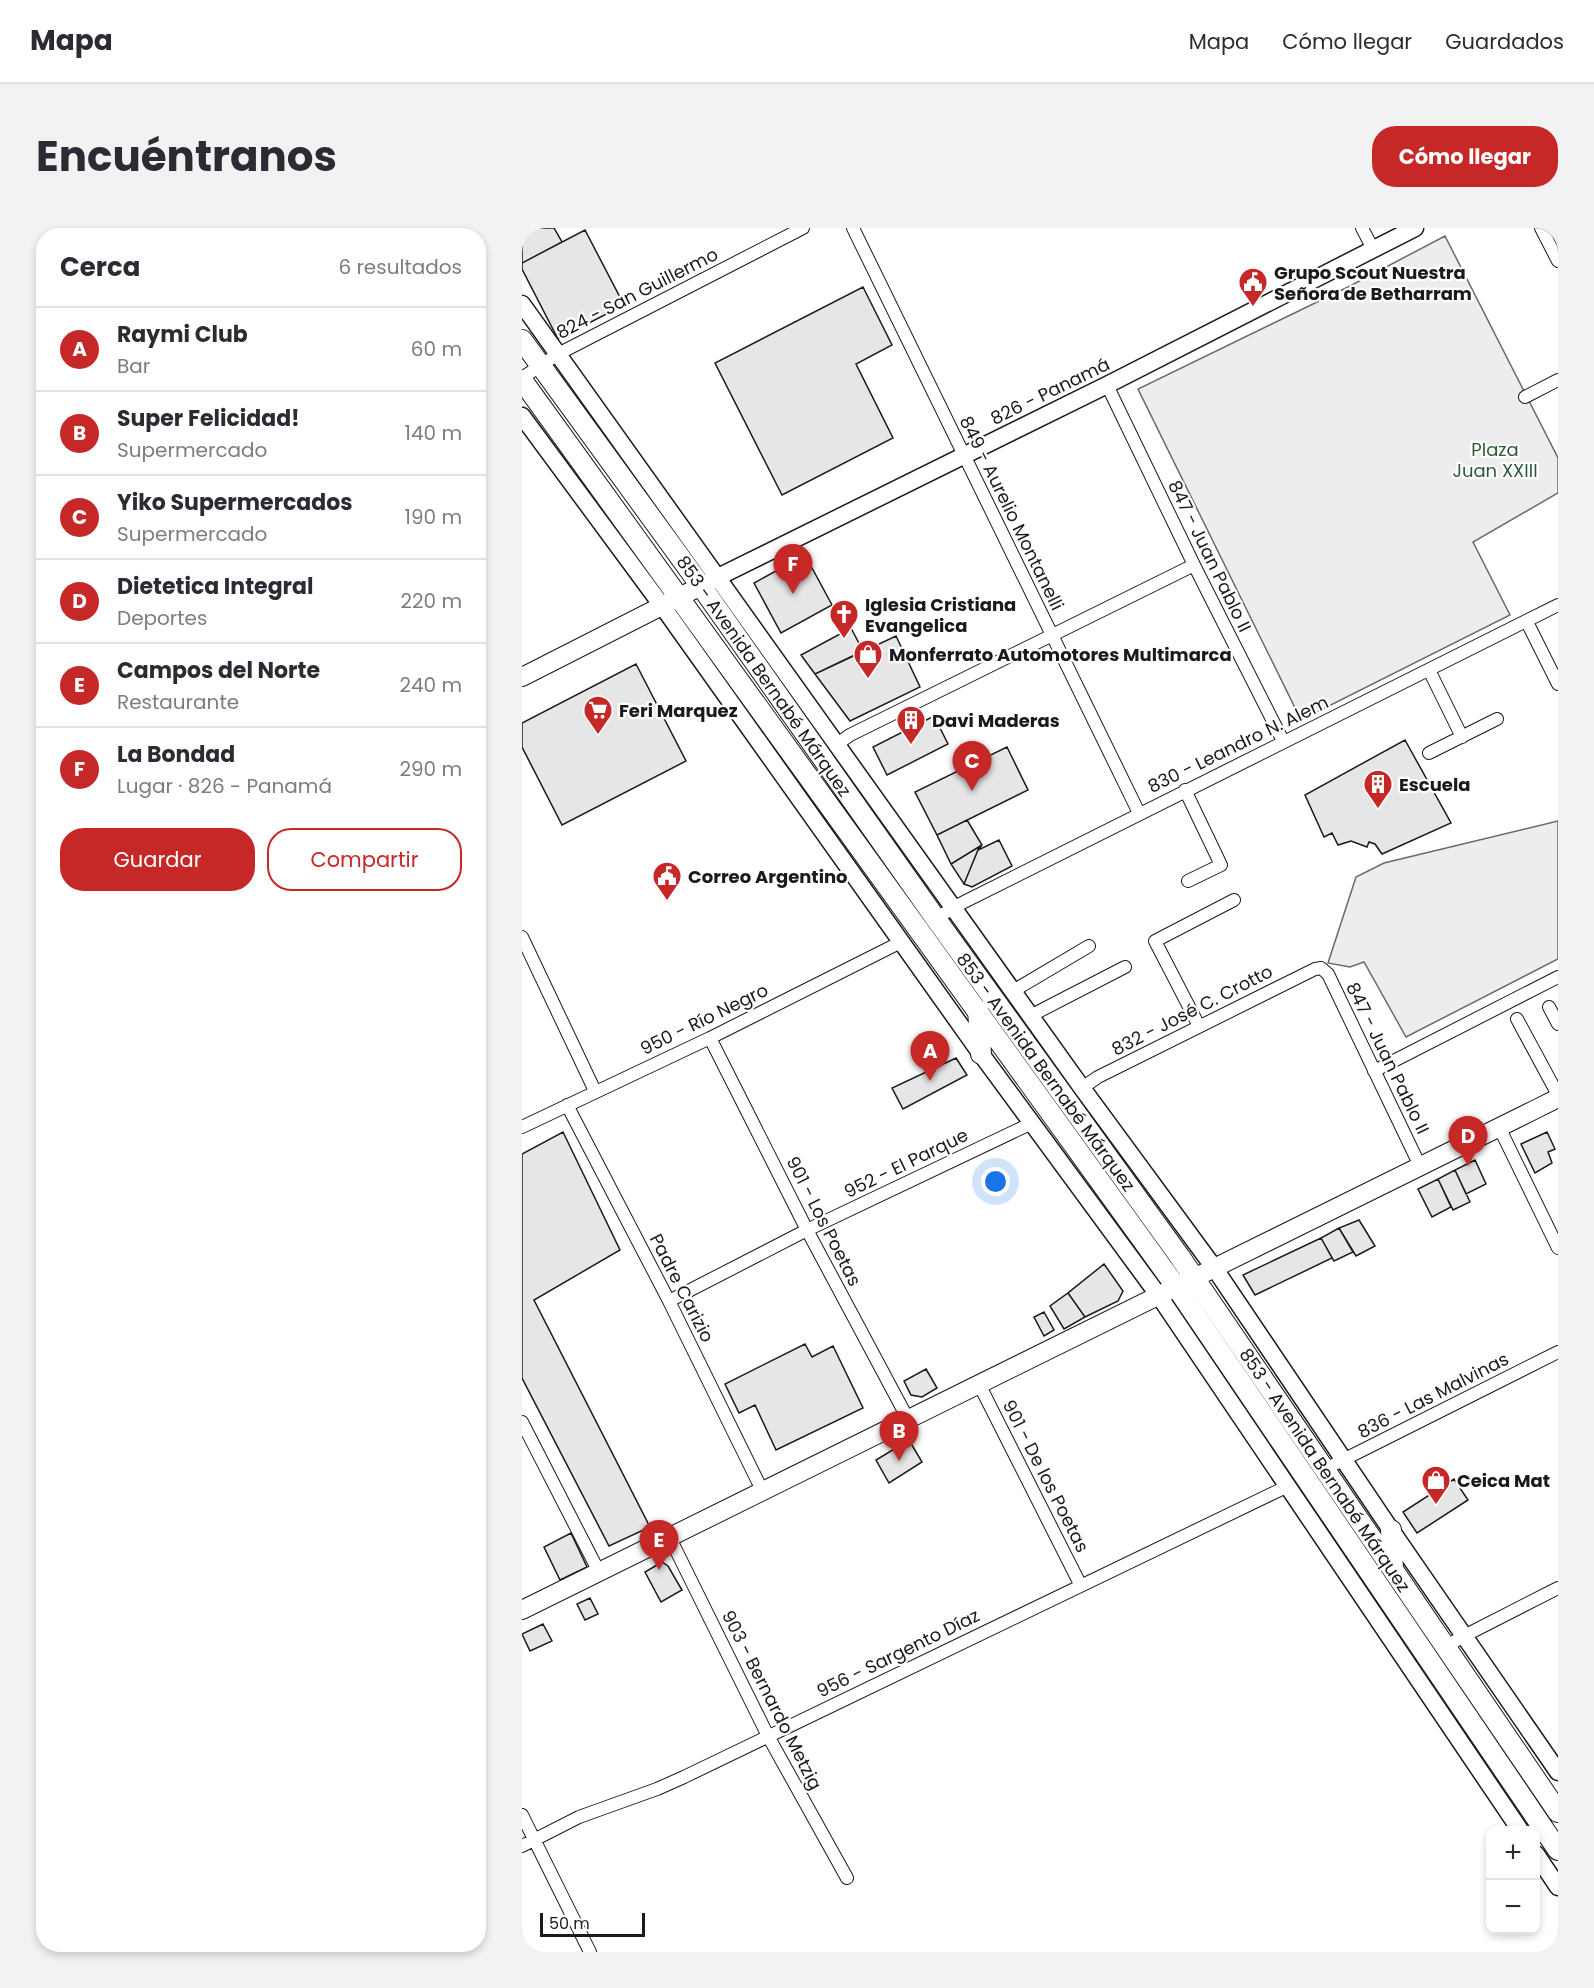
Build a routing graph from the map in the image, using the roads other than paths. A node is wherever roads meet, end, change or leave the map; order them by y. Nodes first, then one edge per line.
1 (804, 228) edge
2 (853, 228) edge
3 (1362, 228) edge
4 (1415, 228) edge
5 (1541, 228) edge
6 (1372, 249) junction
7 (1558, 261) edge
8 (522, 304) edge
9 (522, 340) edge
10 (558, 354) junction
11 (540, 365) junction
12 (522, 379) edge
13 (1558, 380) edge
14 (1107, 385) junction
15 (1525, 397) dead end
16 (522, 416) edge
17 (964, 456) junction
18 (1194, 565) junction
19 (710, 582) junction
20 (681, 598) junction
21 (1558, 605) edge
22 (663, 607) junction
23 (1527, 622) junction
24 (1052, 635) junction
25 (1430, 670) junction
26 (522, 677) edge
27 (1558, 684) edge
28 (1497, 719) dead end
29 (1462, 737) junction
30 (1283, 741) junction
31 (836, 745) junction
32 (1429, 753) dead end
33 (1185, 790) junction
34 (1138, 813) junction
35 (1188, 881) dead end
36 (1234, 900) dead end
37 (954, 907) junction
38 (936, 919) junction
39 (522, 936) edge
40 (901, 942) junction
41 (1089, 946) dead end
42 (1125, 967) dead end
43 (1321, 969) joint
44 (1558, 977) edge
45 (1013, 991) junction
46 (1549, 1007) dead end
47 (978, 1010) junction
48 (1030, 1016) junction
49 (1517, 1019) dead end
50 (1558, 1024) edge
51 (1199, 1026) junction
52 (710, 1038) junction
53 (981, 1054) junction
54 (1374, 1071) junction
55 (1082, 1088) junction
56 (595, 1091) junction
57 (1558, 1096) edge
58 (567, 1105) junction
59 (1032, 1123) junction
60 (522, 1127) edge
61 (1499, 1127) junction
62 (1420, 1166) junction
63 (807, 1230) junction
64 (1558, 1248) edge
65 (1215, 1269) junction
66 (1195, 1278) junction
67 (1177, 1287) junction
68 (1159, 1296) junction
69 (669, 1301) junction
70 (1558, 1352) edge
71 (979, 1384) junction
72 (908, 1419) junction
73 (522, 1422) edge
74 (1344, 1460) junction
75 (1325, 1469) junction
76 (1288, 1486) junction
77 (762, 1490) junction
78 (1391, 1530) junction
79 (669, 1536) junction
80 (1393, 1569) junction
81 (599, 1572) junction
82 (1080, 1584) junction
83 (1558, 1588) edge
84 (522, 1610) edge
85 (1464, 1636) junction
86 (1445, 1647) junction
87 (768, 1736) junction
88 (1558, 1772) edge
89 (1558, 1812) edge
90 (522, 1815) edge
91 (1517, 1826) edge
92 (534, 1840) junction
93 (522, 1846) edge
94 (1558, 1850) edge
95 (1540, 1860) edge
96 (847, 1878) dead end
97 (1558, 1887) edge
98 (590, 1952) edge

1 - 10 street, 824 - San Guillermo
2 - 17 street, 849 - Aurelio Montanelli
3 - 6 street
4 - 6 street, 826 - Panamá
5 - 7 street
6 - 14 street, 826 - Panamá
8 - 10 street, 853 - Avenida Bernabé Márquez
9 - 11 main road, 853 - Avenida Bernabé Márquez
10 - 11 street, 824 - San Guillermo
10 - 19 street, 853 - Avenida Bernabé Márquez
11 - 12 street, 824 - San Guillermo
11 - 19 main road, 853 - Avenida Bernabé Márquez
12 - 20 main road, 853 - Avenida Bernabé Márquez
13 - 15 street
14 - 17 street, 826 - Panamá
14 - 18 street, 847 - Juan Pablo II
16 - 22 street
17 - 19 street, 826 - Panamá
17 - 24 street, 849 - Aurelio Montanelli
18 - 24 street
18 - 30 street, 847 - Juan Pablo II
19 - 20 main road
19 - 31 street, 853 - Avenida Bernabé Márquez
19 - 38 main road, 853 - Avenida Bernabé Márquez
20 - 22 main road
20 - 47 main road, 853 - Avenida Bernabé Márquez
21 - 23 street, 830 - Leandro N. Alem
22 - 26 main road
22 - 40 street
23 - 25 street, 830 - Leandro N. Alem
23 - 27 street
24 - 31 street
24 - 34 street, 849 - Aurelio Montanelli
25 - 29 street
25 - 30 street, 830 - Leandro N. Alem
28 - 29 street
29 - 32 street
30 - 33 street, 830 - Leandro N. Alem
31 - 37 street, 853 - Avenida Bernabé Márquez
33 - 34 street, 830 - Leandro N. Alem
33 - 35 street
34 - 37 street, 830 - Leandro N. Alem
36 - 51 street
37 - 38 street, 830 - Leandro N. Alem
37 - 45 street, 853 - Avenida Bernabé Márquez
38 - 66 main road, 853 - Avenida Bernabé Márquez
39 - 56 street
40 - 52 street, 950 - Río Negro
40 - 53 street
41 - 45 street
42 - 48 street
43 - 51 street, 832 - José C. Crotto
43 - 54 street, 847 - Juan Pablo II
44 - 54 street
45 - 48 street, 853 - Avenida Bernabé Márquez
46 - 50 street
47 - 53 main road
47 - 67 main road, 853 - Avenida Bernabé Márquez
48 - 55 street, 853 - Avenida Bernabé Márquez
49 - 57 street
51 - 55 street, 832 - José C. Crotto
52 - 56 street, 950 - Río Negro
52 - 63 street, 901 - Los Poetas
53 - 59 street
54 - 62 street, 847 - Juan Pablo II
55 - 65 street, 853 - Avenida Bernabé Márquez
56 - 58 street, 950 - Río Negro
57 - 61 main road
58 - 60 street, 950 - Río Negro
58 - 69 street, Padre Carizio
59 - 63 street, 952 - El Parque
59 - 68 street
61 - 62 main road
61 - 64 street
62 - 65 main road
63 - 69 street, 952 - El Parque
63 - 72 street, 901 - Los Poetas
65 - 66 main road
65 - 74 street, 853 - Avenida Bernabé Márquez
66 - 67 main road
66 - 75 main road, 853 - Avenida Bernabé Márquez
67 - 68 main road
67 - 94 main road, 853 - Avenida Bernabé Márquez
68 - 71 main road
68 - 76 street
69 - 77 street, Padre Carizio
70 - 74 street, 836 - Las Malvinas
71 - 72 main road
71 - 82 street, 901 - De los Poetas
72 - 77 main road
73 - 81 street
74 - 75 street, 836 - Las Malvinas
74 - 78 street, 853 - Avenida Bernabé Márquez
75 - 80 main road, 853 - Avenida Bernabé Márquez
76 - 82 street, 956 - Sargento Díaz
76 - 91 street
77 - 79 main road
78 - 80 main road
78 - 85 street, 853 - Avenida Bernabé Márquez
79 - 81 main road
79 - 87 street, 903 - Bernardo Metzig
80 - 86 main road, 853 - Avenida Bernabé Márquez
81 - 84 main road
82 - 87 street, 956 - Sargento Díaz
83 - 85 street
85 - 86 street
85 - 88 street, 853 - Avenida Bernabé Márquez
86 - 89 main road, 853 - Avenida Bernabé Márquez
87 - 92 street, 956 - Sargento Díaz
87 - 96 street, 903 - Bernardo Metzig
90 - 92 street
92 - 93 street, 956 - Sargento Díaz
92 - 98 street
95 - 97 street

